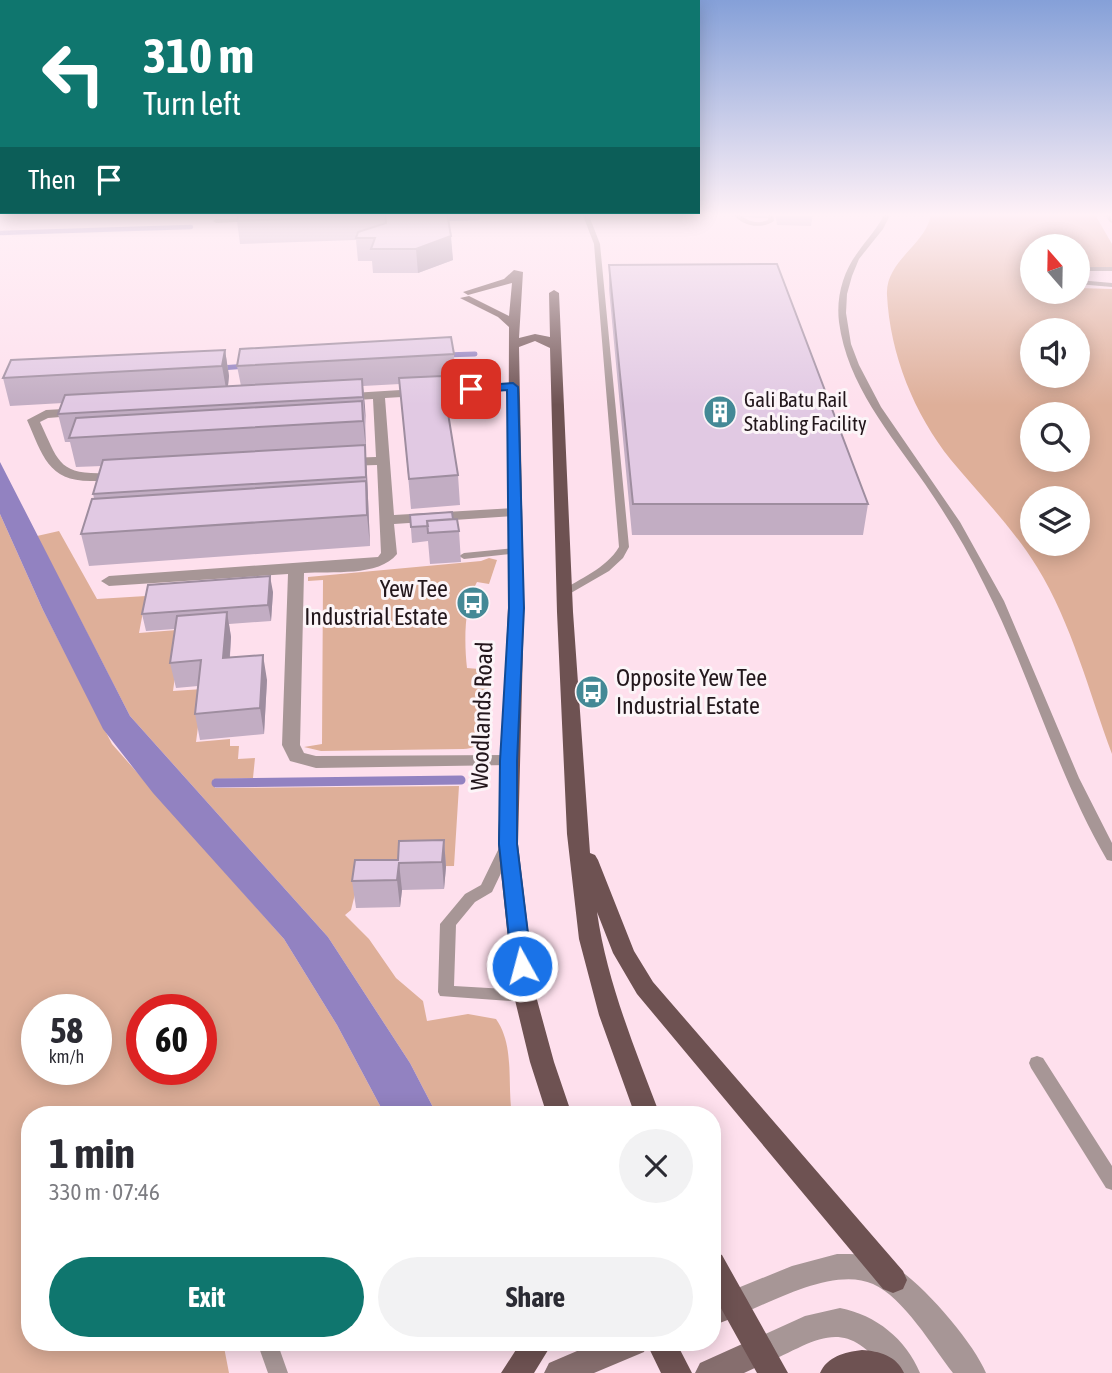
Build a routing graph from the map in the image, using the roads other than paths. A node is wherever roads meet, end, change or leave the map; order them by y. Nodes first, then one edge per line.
1 (512, 277) edge
2 (518, 277) edge
3 (600, 277) edge
4 (848, 277) edge
5 (1090, 283) edge
6 (1112, 285) edge
7 (554, 293) dead end
8 (514, 326) junction
9 (513, 345) junction
10 (555, 346) junction
11 (513, 387) junction
12 (379, 395) junction
13 (324, 398) edge
14 (102, 411) edge
15 (383, 461) junction
16 (330, 463) edge
17 (142, 475) edge
18 (515, 512) junction
19 (387, 520) junction
20 (516, 551) junction
21 (464, 556) dead end
22 (296, 568) junction
23 (109, 581) dead end
24 (564, 594) junction
25 (509, 761) junction
26 (577, 834) junction
27 (508, 844) junction
28 (1112, 856) edge
29 (525, 996) junction
30 (1037, 1063) dead end
31 (557, 1106) edge
32 (645, 1106) edge
33 (1112, 1182) edge
34 (893, 1280) junction
35 (723, 1308) edge
36 (270, 1351) edge
37 (532, 1351) edge
38 (612, 1351) edge
39 (665, 1351) edge
40 (766, 1362) edge
41 (278, 1373) edge
42 (516, 1373) edge
43 (559, 1373) edge
44 (677, 1373) edge
45 (710, 1373) edge
46 (835, 1373) edge
47 (889, 1373) edge
48 (905, 1373) edge
49 (971, 1373) edge

1 - 8 main road, Woodlands Road
2 - 8 main road, Woodlands Road
3 - 24 lane
4 - 28 lane
5 - 6 lane
7 - 10 main road
8 - 9 main road, Woodlands Road
9 - 10 main road
9 - 11 main road, Woodlands Road
10 - 24 main road
11 - 12 street
11 - 18 main road, Woodlands Road
12 - 13 street
12 - 15 street
14 - 17 street
15 - 16 street
15 - 19 street
18 - 19 street
18 - 20 main road, Woodlands Road
19 - 22 street
20 - 21 lane
20 - 25 main road, Woodlands Road
22 - 23 street
22 - 25 street
24 - 26 main road
25 - 27 main road, Woodlands Road
26 - 32 main road
26 - 34 main road
27 - 29 main road, Woodlands Road
27 - 29 lane
29 - 31 main road, Woodlands Road
30 - 33 lane
34 - 35 street
34 - 49 street
35 - 40 main road
36 - 41 lane
37 - 42 main road
38 - 43 street
39 - 44 main road
40 - 45 street
40 - 48 street
46 - 47 main road

